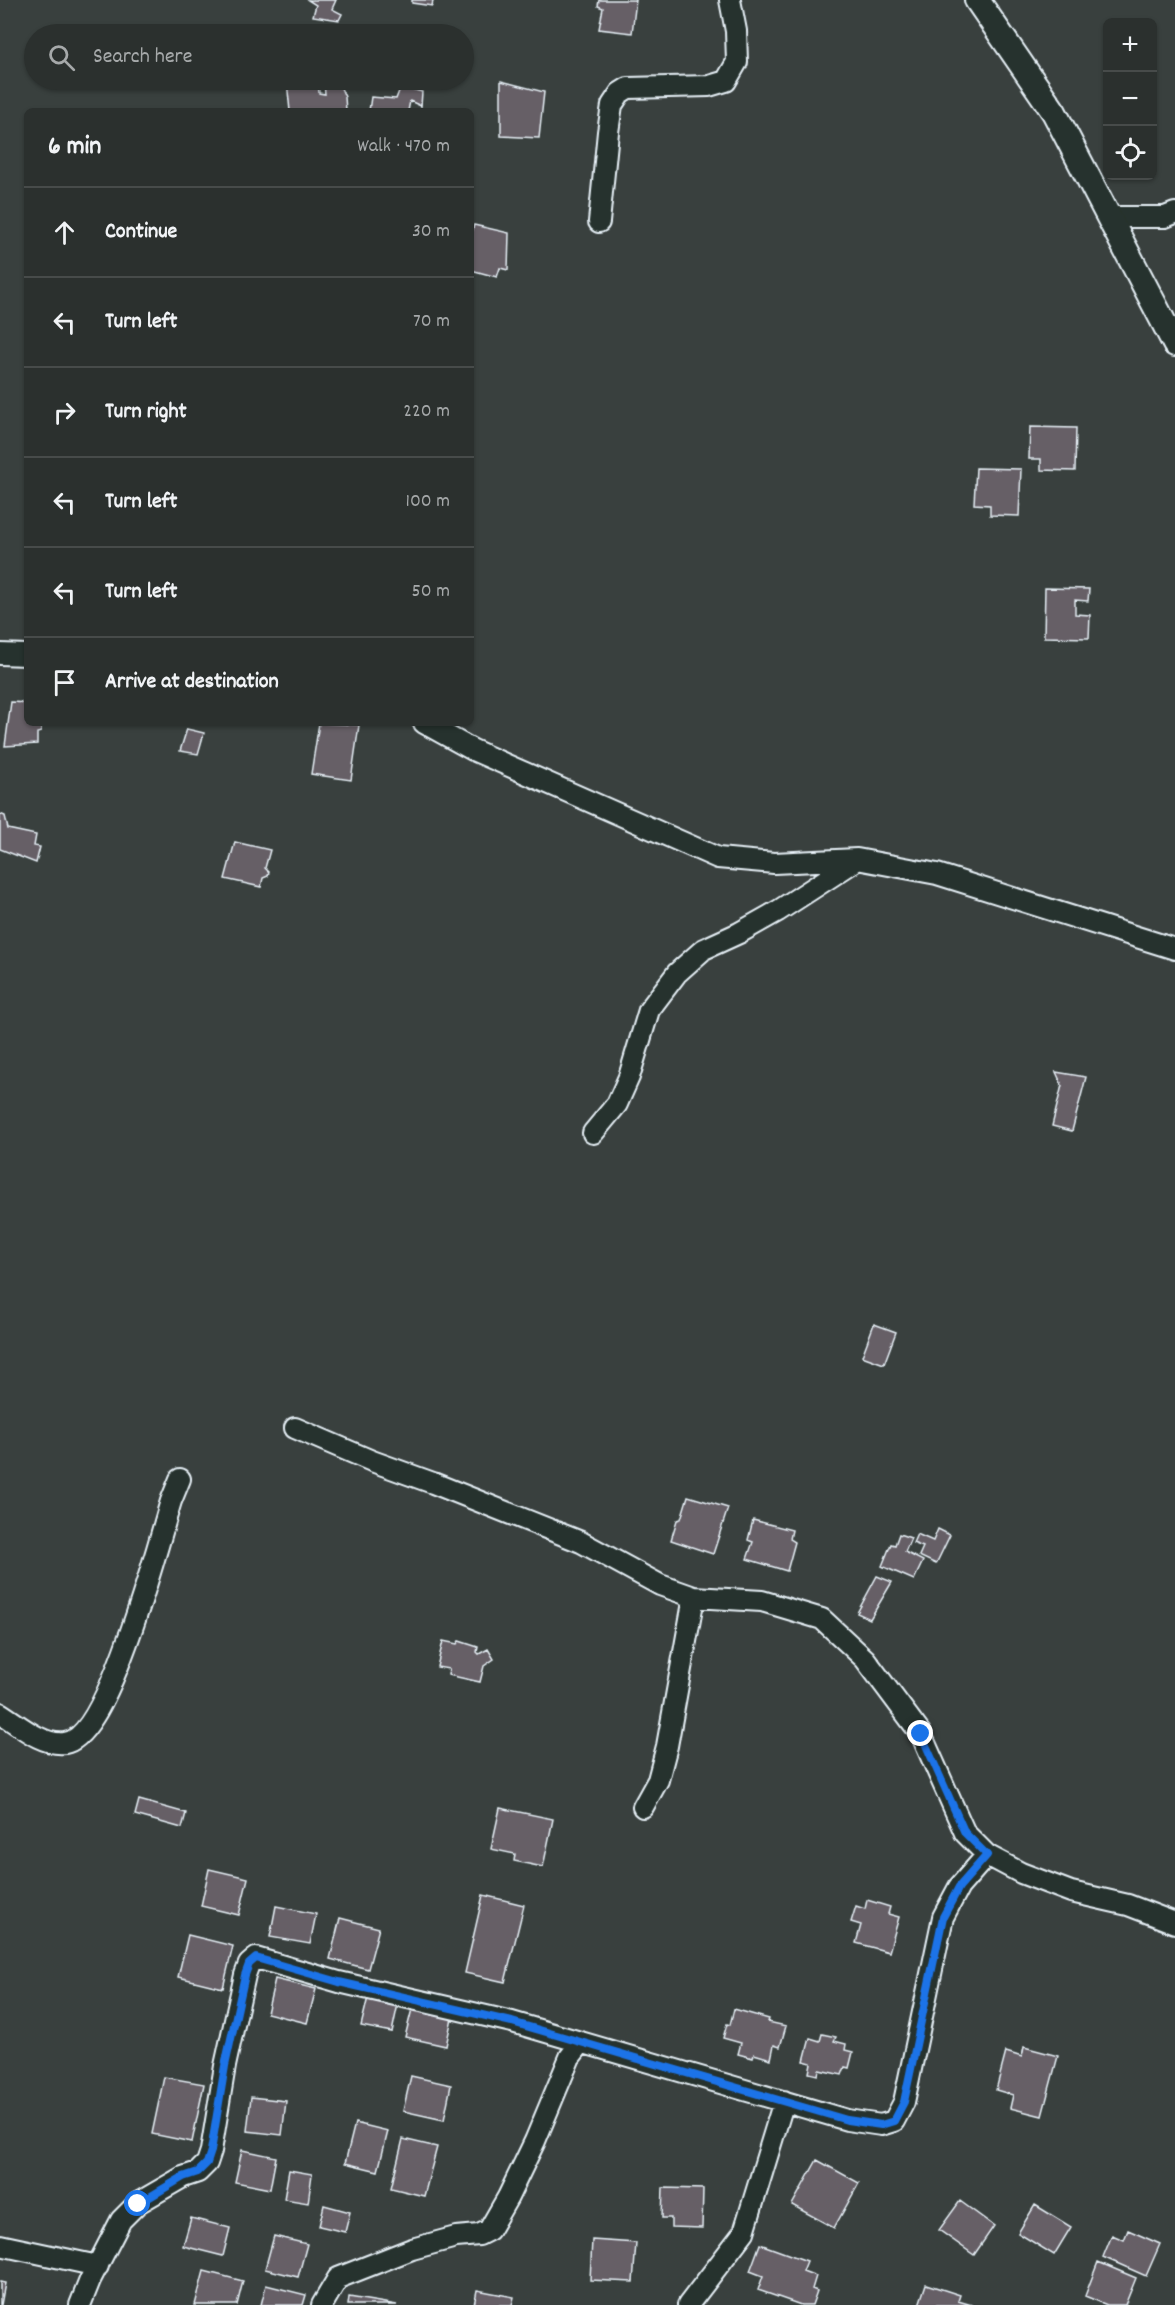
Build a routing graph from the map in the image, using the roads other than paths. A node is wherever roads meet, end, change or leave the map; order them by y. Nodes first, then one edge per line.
1 (730, 0) edge
2 (977, 0) edge
3 (1175, 213) edge
4 (1109, 217) junction
5 (599, 222) dead end
6 (1175, 344) edge
7 (0, 654) edge
8 (24, 655) edge
9 (429, 726) edge
10 (857, 859) junction
11 (1175, 949) edge
12 (592, 1133) dead end
13 (295, 1428) dead end
14 (180, 1479) dead end
15 (694, 1597) junction
16 (0, 1713) edge
17 (643, 1807) dead end
18 (987, 1855) junction
19 (1175, 1923) edge
20 (581, 2043) junction
21 (784, 2101) junction
22 (0, 2246) edge
23 (98, 2266) junction
24 (80, 2305) edge
25 (322, 2305) edge
26 (688, 2305) edge

1 - 5 street
2 - 4 street
3 - 4 street
4 - 6 street
7 - 8 street
9 - 10 street
10 - 11 street
10 - 12 street
13 - 15 street
14 - 16 street
15 - 17 street
15 - 18 street
18 - 19 street
18 - 21 street
20 - 21 street
20 - 23 street
20 - 25 street
21 - 26 street
22 - 23 street
23 - 24 street

